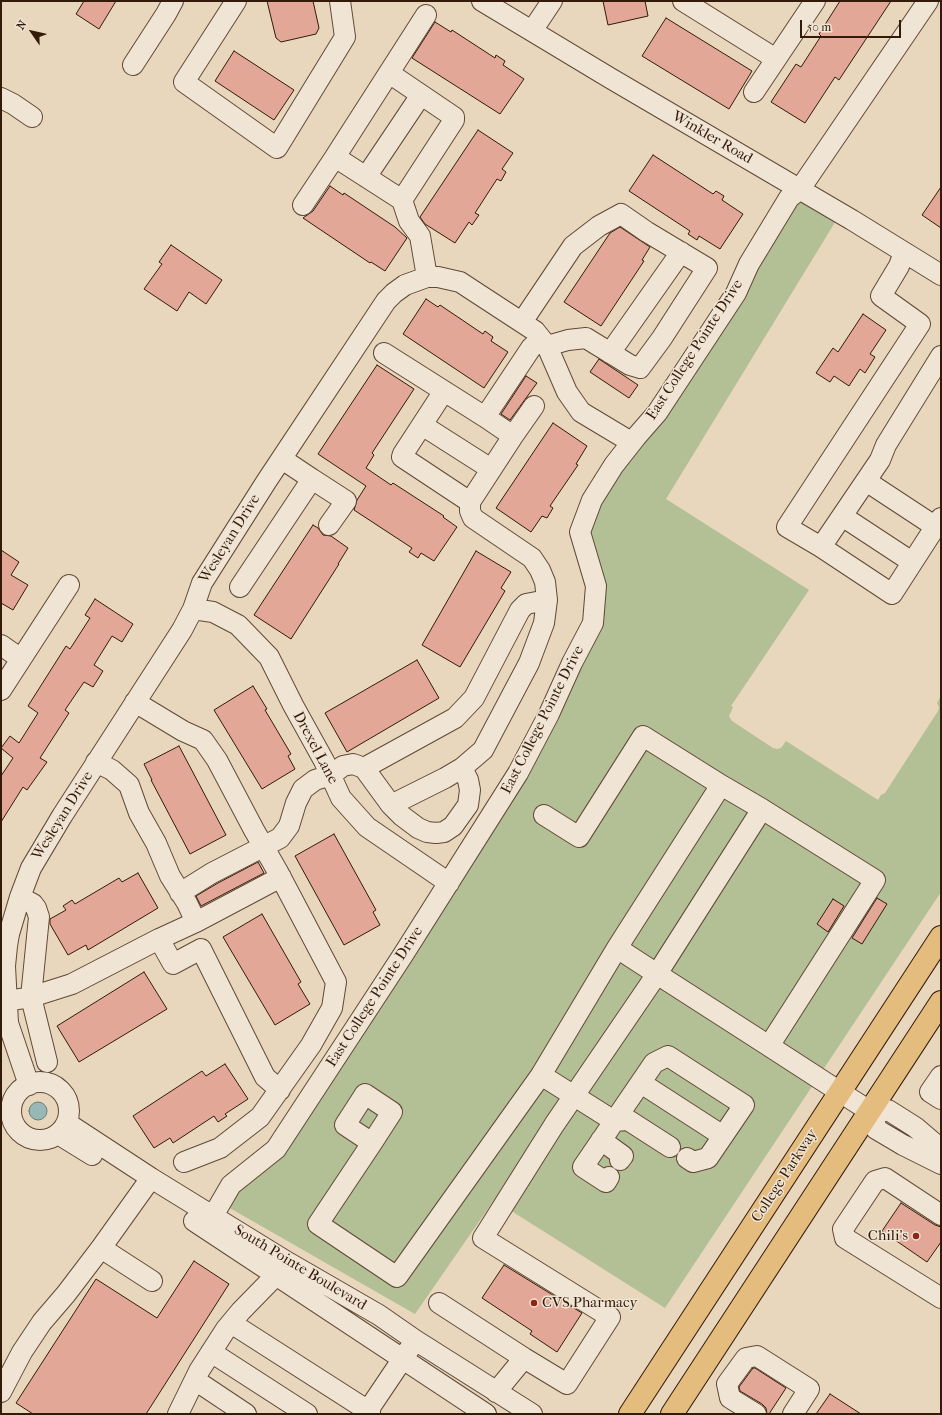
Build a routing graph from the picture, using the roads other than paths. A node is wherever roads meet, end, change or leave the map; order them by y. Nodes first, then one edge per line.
1 (173, 1) edge
2 (236, 1) edge
3 (340, 1) edge
4 (482, 1) edge
5 (552, 1) edge
6 (682, 1) edge
7 (815, 1) edge
8 (928, 1) edge
9 (426, 16) dead end
10 (532, 31) junction
11 (776, 59) junction
12 (133, 65) dead end
13 (389, 73) junction
14 (754, 92) dead end
15 (421, 95) junction
16 (1, 98) edge
17 (32, 117) dead end
18 (335, 157) junction
19 (366, 177) junction
20 (800, 189) junction
21 (402, 200) junction
22 (303, 205) dead end
23 (680, 252) junction
24 (904, 252) junction
25 (941, 275) edge
26 (427, 277) junction
27 (522, 322) junction
28 (544, 342) junction
29 (384, 353) dead end
30 (610, 353) junction
31 (941, 356) edge
32 (444, 391) junction
33 (534, 406) dead end
34 (484, 417) junction
35 (422, 425) junction
36 (513, 436) junction
37 (631, 442) junction
38 (282, 459) junction
39 (491, 469) junction
40 (312, 479) junction
41 (866, 481) junction
42 (470, 502) junction
43 (842, 516) junction
44 (938, 522) edge
45 (329, 525) dead end
46 (821, 547) junction
47 (912, 562) junction
48 (69, 585) dead end
49 (240, 587) dead end
50 (547, 600) junction
51 (193, 609) junction
52 (1, 645) edge
53 (21, 659) junction
54 (1, 690) edge
55 (135, 702) junction
56 (96, 762) junction
57 (364, 768) junction
58 (462, 768) junction
59 (331, 775) junction
60 (720, 785) junction
61 (391, 805) junction
62 (762, 809) junction
63 (544, 815) dead end
64 (263, 846) junction
65 (281, 877) junction
66 (449, 883) junction
67 (180, 893) junction
68 (20, 898) junction
69 (196, 922) junction
70 (941, 937) edge
71 (159, 939) junction
72 (617, 948) junction
73 (657, 974) junction
74 (31, 997) junction
75 (7, 1001) junction
76 (941, 1002) edge
77 (768, 1046) junction
78 (10, 1054) edge
79 (47, 1062) dead end
80 (541, 1075) junction
81 (941, 1076) edge
82 (641, 1082) junction
83 (29, 1085) junction
84 (280, 1090) junction
85 (840, 1092) junction
86 (573, 1096) junction
87 (941, 1099) edge
88 (872, 1112) junction
89 (7, 1117) edge
90 (614, 1121) junction
91 (62, 1128) junction
92 (723, 1136) junction
93 (601, 1140) junction
94 (372, 1143) dead end
95 (670, 1147) dead end
96 (941, 1149) edge
97 (687, 1158) dead end
98 (620, 1160) dead end
99 (184, 1162) dead end
100 (941, 1164) edge
101 (609, 1177) dead end
102 (147, 1183) junction
103 (941, 1215) edge
104 (209, 1222) junction
105 (101, 1248) junction
106 (283, 1269) junction
107 (152, 1281) dead end
108 (941, 1298) edge
109 (440, 1303) dead end
110 (231, 1323) junction
111 (415, 1340) junction
112 (211, 1352) junction
113 (524, 1358) junction
114 (402, 1359) junction
115 (195, 1380) junction
116 (1, 1392) edge
117 (496, 1392) junction
118 (373, 1411) edge
119 (181, 1413) edge
120 (483, 1413) edge
121 (246, 1414) edge
122 (307, 1414) edge
123 (532, 1414) edge
124 (630, 1414) edge
125 (672, 1414) edge
126 (756, 1414) edge
127 (793, 1414) edge

1 - 12 street
2 - 3 street
4 - 10 street, Winkler Road
5 - 10 street
6 - 11 street
7 - 11 street
8 - 20 street, East College Pointe Drive
9 - 13 street
10 - 20 street, Winkler Road
11 - 14 street
13 - 15 street
13 - 18 street
15 - 19 street
15 - 21 street
16 - 17 street
18 - 19 street
18 - 22 street
19 - 21 street
20 - 24 street, Winkler Road
20 - 37 street, East College Pointe Drive
21 - 26 street
23 - 27 street
23 - 30 street
23 - 30 street
24 - 25 street, Winkler Road
24 - 46 street
26 - 27 street, Wesleyan Drive
26 - 38 street, Wesleyan Drive
27 - 28 street, Wesleyan Drive
28 - 30 street
28 - 34 street
28 - 37 street, Wesleyan Drive
29 - 32 street
31 - 41 street
32 - 34 street
32 - 35 street
33 - 36 street
34 - 36 street
35 - 39 street
35 - 42 street
36 - 39 street
37 - 66 street, East College Pointe Drive
38 - 40 street
38 - 51 street, Wesleyan Drive
39 - 42 street
40 - 45 street
40 - 49 street
41 - 43 street
41 - 44 street
42 - 50 street
43 - 46 street
43 - 47 street
44 - 47 street
46 - 47 street
48 - 53 street
50 - 57 street
50 - 58 street
51 - 55 street, Wesleyan Drive
51 - 59 street, Drexel Lane
52 - 53 street
53 - 54 street
55 - 56 street, Wesleyan Drive
55 - 64 street
56 - 67 street
56 - 68 street, Wesleyan Drive
57 - 59 street
57 - 61 street
58 - 61 street
58 - 61 street
59 - 64 street
59 - 66 street, Drexel Lane
60 - 62 street
60 - 63 street
60 - 72 street
62 - 73 street
62 - 77 street
64 - 65 street
64 - 67 street
65 - 69 street
65 - 84 street
66 - 104 street, East College Pointe Drive
67 - 69 street
68 - 74 street
68 - 75 street, Wesleyan Drive
69 - 71 street
70 - 85 main road, College Parkway
71 - 74 street
71 - 84 street
72 - 73 street
72 - 80 street
73 - 77 street
73 - 86 street
74 - 75 street
74 - 79 street
75 - 78 street, Wesleyan Drive
76 - 88 main road
77 - 85 street
78 - 83 street, Wesleyan Drive
80 - 86 street
80 - 94 street
81 - 87 street
82 - 90 street
82 - 92 street
82 - 92 street
83 - 89 street
83 - 91 street
84 - 99 street
85 - 88 street
85 - 124 main road, College Parkway
86 - 90 street
86 - 113 street
88 - 96 street
88 - 100 street
88 - 125 main road
89 - 91 street
90 - 93 street
90 - 95 street
91 - 102 street, South Pointe Boulevard
92 - 97 street
93 - 98 street
93 - 101 street
102 - 104 street, South Pointe Boulevard
102 - 105 street
103 - 108 street
104 - 106 street, South Pointe Boulevard
105 - 107 street
105 - 116 street
106 - 110 street
106 - 111 street, South Pointe Boulevard
106 - 114 street, South Pointe Boulevard
109 - 113 street
110 - 112 street
110 - 118 street
111 - 114 street
111 - 117 street, South Pointe Boulevard
112 - 115 street
112 - 122 street
113 - 117 street
114 - 118 street
114 - 120 street, South Pointe Boulevard
115 - 119 street
115 - 121 street
117 - 123 street, South Pointe Boulevard
126 - 127 street

